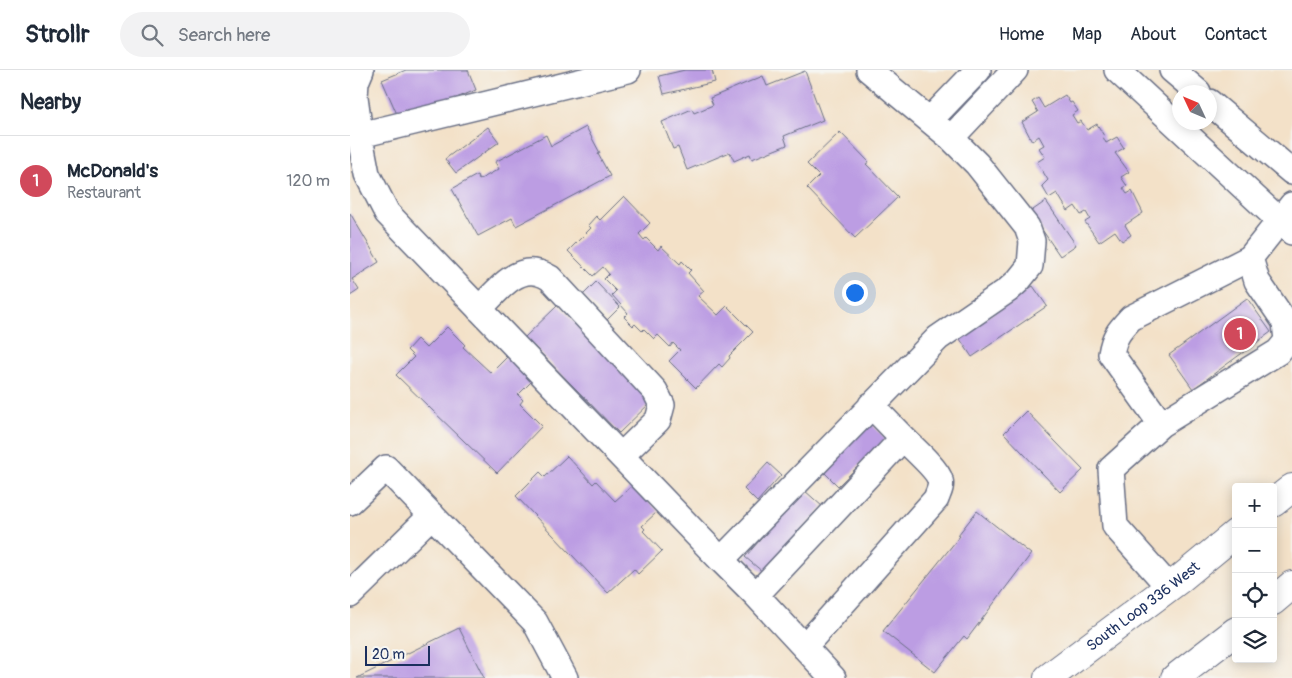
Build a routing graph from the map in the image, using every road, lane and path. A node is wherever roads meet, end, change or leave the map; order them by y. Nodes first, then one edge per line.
1 (361, 70) edge
2 (628, 70) edge
3 (869, 70) edge
4 (978, 70) edge
5 (1015, 70) edge
6 (1116, 70) edge
7 (1172, 70) edge
8 (1190, 85) edge
9 (1217, 108) edge
10 (930, 120) junction
11 (360, 135) junction
12 (951, 138) junction
13 (1292, 172) edge
14 (1288, 219) edge
15 (1250, 258) junction
16 (480, 309) junction
17 (871, 405) junction
18 (1161, 424) junction
19 (903, 438) junction
20 (621, 456) junction
21 (1292, 488) edge
22 (1277, 500) edge
23 (350, 502) edge
24 (432, 515) junction
25 (1232, 536) edge
26 (720, 560) junction
27 (1292, 585) edge
28 (1169, 587) junction
29 (350, 595) edge
30 (756, 595) junction
31 (1277, 598) edge
32 (1232, 634) edge
33 (804, 647) junction
34 (565, 678) edge
35 (833, 678) edge
36 (1048, 678) edge
37 (1175, 678) edge

1 - 11 street
2 - 11 street
3 - 10 street
4 - 10 street
5 - 12 street
6 - 14 street
7 - 8 street
9 - 13 street
10 - 12 street
11 - 16 street
12 - 17 street
14 - 15 street
15 - 18 street
15 - 18 street
16 - 20 street
16 - 20 street
17 - 19 street
17 - 26 street
18 - 28 street
19 - 30 street
19 - 33 street
20 - 26 street
21 - 22 main road
23 - 24 street
24 - 29 street
24 - 34 street
25 - 28 main road, South Loop 336 West
26 - 30 street
27 - 31 main road
28 - 36 main road, South Loop 336 West
30 - 33 street
32 - 37 main road
33 - 35 street

